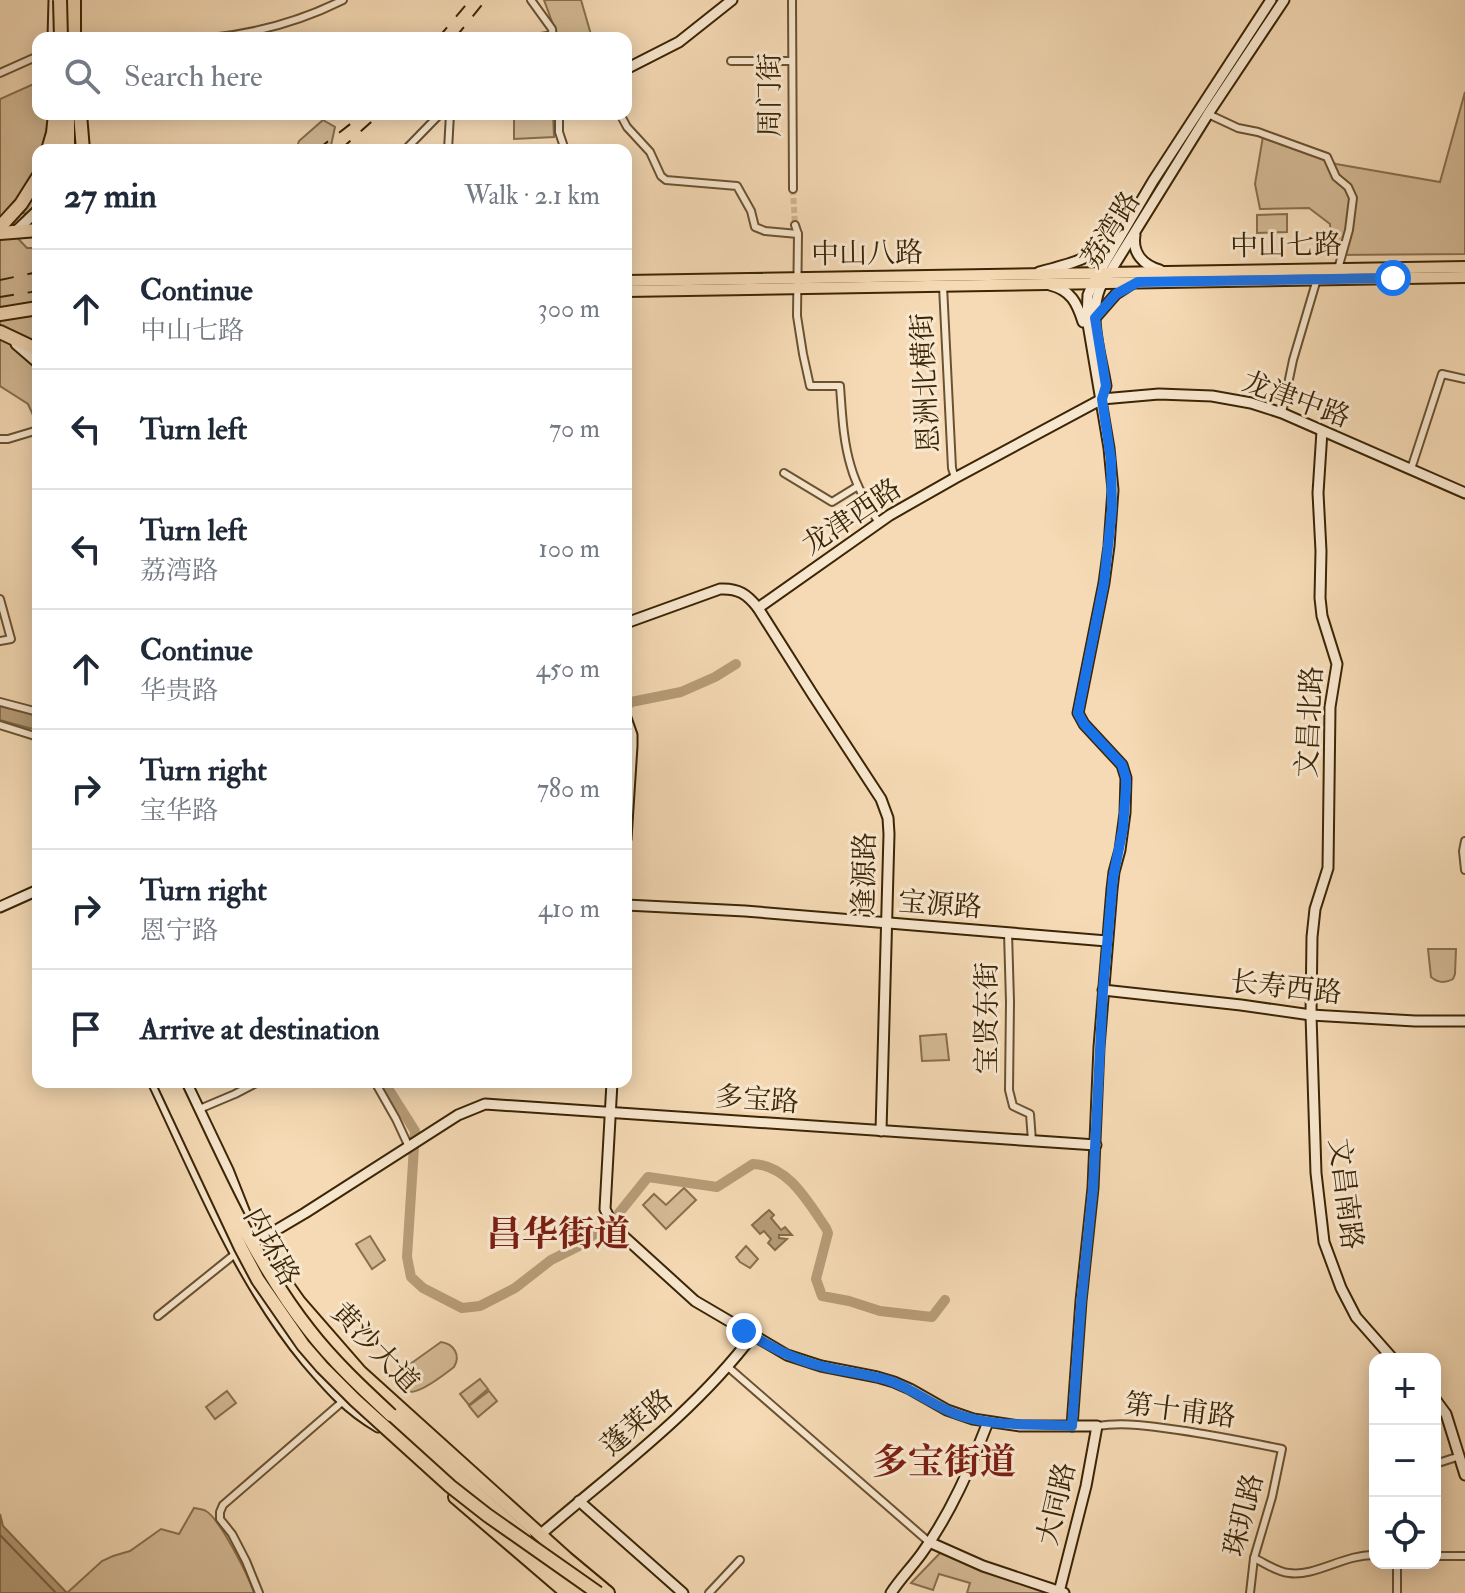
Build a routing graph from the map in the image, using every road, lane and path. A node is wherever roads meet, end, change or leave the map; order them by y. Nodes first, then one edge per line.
1 (58, 0) edge
2 (74, 0) edge
3 (343, 0) edge
4 (531, 0) edge
5 (732, 0) edge
6 (792, 0) edge
7 (1271, 0) edge
8 (1284, 0) edge
9 (57, 32) edge
10 (74, 32) edge
11 (245, 32) edge
12 (552, 32) edge
13 (32, 59) edge
14 (731, 61) dead end
15 (792, 61) junction
16 (632, 66) edge
17 (0, 73) edge
18 (1208, 114) junction
19 (56, 120) edge
20 (58, 120) edge
21 (76, 120) edge
22 (434, 120) edge
23 (450, 120) edge
24 (559, 120) edge
25 (623, 120) edge
26 (50, 144) edge
27 (59, 144) edge
28 (76, 144) edge
29 (411, 144) edge
30 (448, 144) edge
31 (562, 144) edge
32 (32, 187) edge
33 (793, 189) tunnel mouth
34 (1135, 212) junction
35 (32, 216) edge
36 (795, 225) tunnel mouth
37 (0, 227) edge
38 (1138, 227) junction
39 (32, 230) edge
40 (14, 232) junction
41 (0, 233) edge
42 (798, 234) junction
43 (1465, 267) edge
44 (1338, 269) junction
45 (1171, 272) junction
46 (1027, 274) junction
47 (1465, 277) edge
48 (1101, 278) junction
49 (1317, 279) junction
50 (632, 281) edge
51 (1138, 282) junction
52 (798, 284) junction
53 (1035, 284) junction
54 (943, 286) junction
55 (632, 291) edge
56 (32, 309) edge
57 (0, 314) edge
58 (1095, 318) junction
59 (0, 332) edge
60 (1090, 344) junction
61 (32, 354) edge
62 (1465, 379) edge
63 (1102, 399) junction
64 (1282, 413) junction
65 (1322, 431) junction
66 (32, 432) edge
67 (0, 439) edge
68 (1411, 469) junction
69 (784, 473) dead end
70 (955, 478) junction
71 (858, 486) junction
72 (1465, 493) edge
73 (879, 523) junction
74 (0, 599) edge
75 (758, 608) junction
76 (632, 621) edge
77 (0, 641) edge
78 (0, 702) edge
79 (32, 710) edge
80 (0, 725) edge
81 (32, 735) edge
82 (632, 735) edge
83 (632, 759) edge
84 (1465, 841) edge
85 (1465, 870) edge
86 (32, 893) edge
87 (632, 905) edge
88 (0, 907) edge
89 (887, 924) junction
90 (1008, 932) junction
91 (1107, 941) junction
92 (1103, 990) junction
93 (1311, 1015) junction
94 (1465, 1021) edge
95 (159, 1088) edge
96 (165, 1088) edge
97 (166, 1088) edge
98 (176, 1088) edge
99 (177, 1088) edge
100 (186, 1088) edge
101 (246, 1088) edge
102 (378, 1088) edge
103 (612, 1088) edge
104 (610, 1112) junction
105 (186, 1117) junction
106 (881, 1131) junction
107 (1032, 1141) junction
108 (1096, 1145) junction
109 (409, 1147) junction
110 (207, 1175) junction
111 (274, 1232) junction
112 (235, 1238) junction
113 (256, 1242) junction
114 (235, 1254) junction
115 (272, 1262) junction
116 (299, 1302) junction
117 (275, 1313) junction
118 (158, 1316) dead end
119 (753, 1335) junction
120 (1388, 1353) edge
121 (728, 1367) junction
122 (328, 1375) junction
123 (342, 1402) junction
124 (1441, 1407) edge
125 (385, 1420) junction
126 (988, 1422) junction
127 (1072, 1426) junction
128 (1097, 1426) junction
129 (1282, 1449) joint
130 (432, 1452) junction
131 (1460, 1456) junction
132 (1441, 1462) edge
133 (1465, 1475) edge
134 (456, 1486) junction
135 (579, 1501) junction
136 (541, 1534) junction
137 (514, 1539) junction
138 (929, 1542) junction
139 (1369, 1555) edge
140 (1441, 1556) edge
141 (1465, 1556) edge
142 (566, 1558) junction
143 (1254, 1558) junction
144 (740, 1560) dead end
145 (1397, 1569) edge
146 (541, 1571) junction
147 (895, 1592) edge
148 (259, 1593) edge
149 (567, 1593) edge
150 (581, 1593) edge
151 (595, 1593) edge
152 (608, 1593) edge
153 (683, 1593) edge
154 (709, 1593) edge
155 (1061, 1593) edge
156 (1250, 1593) edge
157 (1397, 1593) edge

1 - 9 highway, bridge
2 - 10 highway
3 - 11 street
4 - 12 street
5 - 16 street
6 - 15 street, 周门街
7 - 34 street, 荔湾路
8 - 18 street, 荔湾路
13 - 17 street
14 - 15 street
15 - 33 street, 周门街
18 - 38 street, 荔湾路
18 - 44 street
19 - 26 highway
20 - 27 highway
21 - 28 highway
22 - 29 street
23 - 30 street
24 - 31 street
25 - 42 street
32 - 37 highway
34 - 46 street
34 - 48 street, 荔湾路
35 - 40 street
36 - 42 street
38 - 45 street
38 - 48 street, 荔湾路
39 - 40 highway
40 - 41 highway
42 - 52 street
43 - 44 main road, 中山七路
44 - 45 main road, 中山七路
45 - 48 main road, 中山七路
46 - 48 main road, 中山八路
46 - 52 main road, 中山八路
47 - 49 main road, 中山七路
48 - 51 main road, 中山七路
48 - 53 main road, 中山八路
48 - 58 street, 荔湾路
48 - 60 street, 荔湾路
49 - 51 main road, 中山七路
49 - 64 street
50 - 52 main road, 中山八路
51 - 58 street
52 - 54 main road, 中山八路
52 - 55 main road, 中山八路
52 - 71 street
53 - 54 main road, 中山八路
53 - 60 street
54 - 70 street, 恩洲北横街
56 - 57 highway
58 - 63 street, 荔湾路
59 - 61 highway
60 - 63 street, 荔湾路
62 - 68 street
63 - 64 street, 龙津中路
63 - 70 street, 龙津西路
63 - 91 street
64 - 65 street, 龙津中路
65 - 68 street, 龙津中路
65 - 93 street, 文昌北路
66 - 67 street
68 - 72 street, 龙津中路
69 - 71 street
70 - 73 street, 龙津西路
71 - 73 street
73 - 75 street, 龙津西路
74 - 77 street
75 - 76 street
75 - 89 street, 逢源路
78 - 79 street
80 - 81 street
82 - 83 street
84 - 85 street
86 - 88 street
87 - 89 street, 宝源路
89 - 90 street, 宝源路
89 - 106 street, 逢源路
90 - 91 street, 宝源路
90 - 107 street, 宝贤东街
91 - 92 street
92 - 93 street, 长寿西路
92 - 108 street
93 - 94 street, 长寿西路
93 - 120 street, 文昌南路
95 - 105 street
96 - 110 highway, 内环路, bridge
97 - 105 highway, 黄沙大道
98 - 105 highway, 黄沙大道
99 - 125 highway, 内环路, bridge
100 - 105 street
101 - 105 street
102 - 109 street
103 - 104 street
104 - 106 street, 多宝路
104 - 109 street, 多宝路
104 - 119 street, 第十甫路
105 - 112 highway, 黄沙大道
105 - 113 highway, 黄沙大道
105 - 114 street
106 - 107 street, 多宝路
107 - 108 street, 多宝路
108 - 127 street
109 - 111 street
110 - 125 highway, bridge
110 - 151 highway, 内环路, bridge
111 - 113 street
111 - 115 street
112 - 113 street
112 - 117 main road, 黄沙大道
113 - 115 highway, 黄沙大道
114 - 117 street
114 - 118 street
115 - 116 highway, 黄沙大道
116 - 117 highway
116 - 136 highway, 黄沙大道
117 - 122 highway, 黄沙大道
117 - 123 street
119 - 121 street, 蓬莱路
119 - 126 street, 第十甫路
121 - 135 street, 蓬莱路
121 - 138 street
122 - 125 highway, 黄沙大道
122 - 134 highway
123 - 125 street
123 - 148 street
124 - 131 street
125 - 130 highway, 内环路
125 - 134 highway
125 - 146 highway, 黄沙大道
126 - 127 street, 第十甫路
126 - 138 street
127 - 128 street, 第十甫路
128 - 129 street, 第十甫路
128 - 155 street, 大同路
129 - 143 street, 珠玑路
130 - 142 highway
130 - 151 highway, 内环路
131 - 132 street
131 - 133 street
134 - 137 highway
135 - 136 street, 蓬莱路
135 - 153 street
136 - 142 highway, 黄沙大道
137 - 146 highway
137 - 150 highway
138 - 147 street
138 - 155 street
139 - 143 street
140 - 141 street
142 - 152 highway, 黄沙大道
143 - 156 street, 珠玑路
144 - 154 street
145 - 157 street
146 - 149 highway, 黄沙大道

